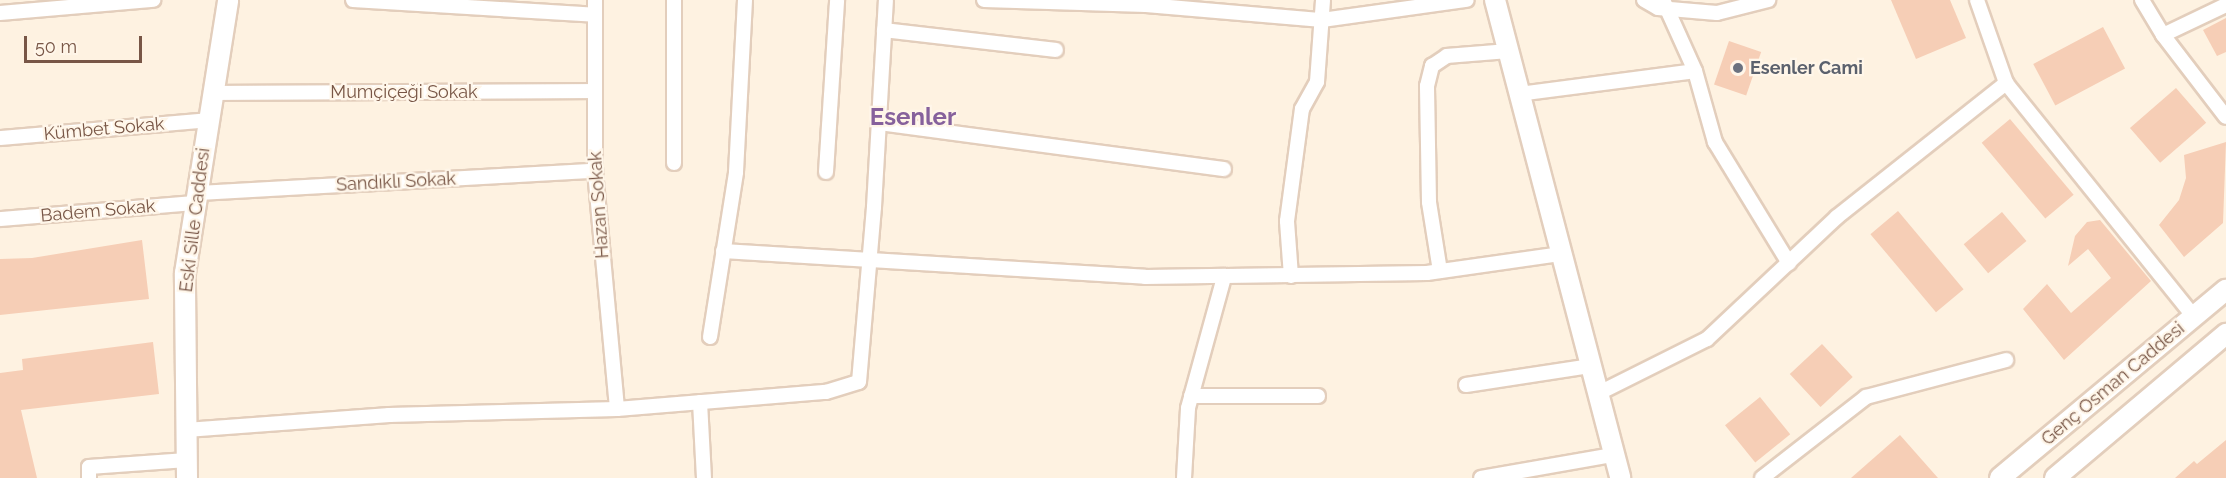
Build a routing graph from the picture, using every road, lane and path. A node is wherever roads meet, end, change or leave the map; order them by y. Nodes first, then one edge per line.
1 (153, 0) edge
2 (228, 0) edge
3 (353, 0) edge
4 (595, 0) edge
5 (674, 0) edge
6 (746, 0) edge
7 (837, 0) edge
8 (886, 0) edge
9 (984, 0) edge
10 (1006, 0) edge
11 (1323, 0) edge
12 (1467, 0) edge
13 (1495, 0) edge
14 (1644, 0) edge
15 (1768, 0) edge
16 (1977, 0) edge
17 (2142, 0) edge
18 (1664, 4) edge
19 (2226, 5) edge
20 (0, 13) edge
21 (595, 15) junction
22 (1322, 20) junction
23 (884, 30) junction
24 (2163, 35) junction
25 (1056, 51) dead end
26 (1508, 51) junction
27 (1695, 71) junction
28 (2006, 83) junction
29 (595, 90) junction
30 (213, 93) junction
31 (1519, 94) junction
32 (2226, 117) edge
33 (209, 120) junction
34 (879, 123) junction
35 (0, 138) edge
36 (674, 163) dead end
37 (1224, 169) dead end
38 (594, 171) junction
39 (826, 172) dead end
40 (196, 198) junction
41 (0, 219) edge
42 (723, 251) junction
43 (1560, 254) junction
44 (870, 261) junction
45 (1789, 263) junction
46 (1440, 271) junction
47 (1292, 276) junction
48 (1224, 277) junction
49 (2226, 290) edge
50 (2194, 316) junction
51 (2226, 334) edge
52 (710, 337) dead end
53 (2006, 360) dead end
54 (1590, 366) junction
55 (1466, 385) dead end
56 (1597, 394) junction
57 (1191, 396) junction
58 (1318, 396) dead end
59 (700, 402) junction
60 (617, 409) junction
61 (186, 430) junction
62 (1613, 455) junction
63 (187, 469) edge
64 (89, 478) edge
65 (705, 478) edge
66 (1184, 478) edge
67 (1481, 478) edge
68 (1620, 478) edge
69 (1762, 478) edge
70 (2000, 478) edge
71 (2055, 478) edge

1 - 20 street
2 - 30 street, Eski Sille Caddesi
3 - 21 street
4 - 21 street, Hazan Sokak
5 - 36 street
6 - 42 street
7 - 39 street
8 - 23 street
9 - 10 street
10 - 22 street
11 - 22 street
12 - 22 street
13 - 26 street
14 - 18 street
15 - 18 street
16 - 28 street
17 - 24 street
18 - 27 street
19 - 24 street
21 - 29 street, Hazan Sokak
22 - 47 street
23 - 25 street
23 - 34 street
24 - 32 street
26 - 31 street
26 - 46 street
27 - 31 street
27 - 45 street
28 - 45 street
28 - 50 street
29 - 30 street, Mumçiçeği Sokak
29 - 38 street, Hazan Sokak
30 - 33 street, Eski Sille Caddesi
31 - 43 street
33 - 35 street, Kümbet Sokak
33 - 40 street, Eski Sille Caddesi
34 - 37 street
34 - 44 street
38 - 40 street, Sandıklı Sokak
38 - 60 street, Hazan Sokak
40 - 41 street, Badem Sokak
40 - 61 street, Eski Sille Caddesi
42 - 44 street
42 - 52 street
43 - 46 street
43 - 54 street
44 - 48 street
44 - 59 street
45 - 56 street
46 - 47 street
47 - 48 street
48 - 57 street
49 - 50 street, Genç Osman Caddesi
50 - 70 street, Genç Osman Caddesi
51 - 71 street, Genç Osman Caddesi
53 - 69 street
54 - 55 street
54 - 56 street
56 - 62 street
57 - 58 street
57 - 66 street
59 - 60 street
59 - 65 street
60 - 61 street
61 - 63 street, Eski Sille Caddesi
62 - 67 street
62 - 68 street
63 - 64 street

